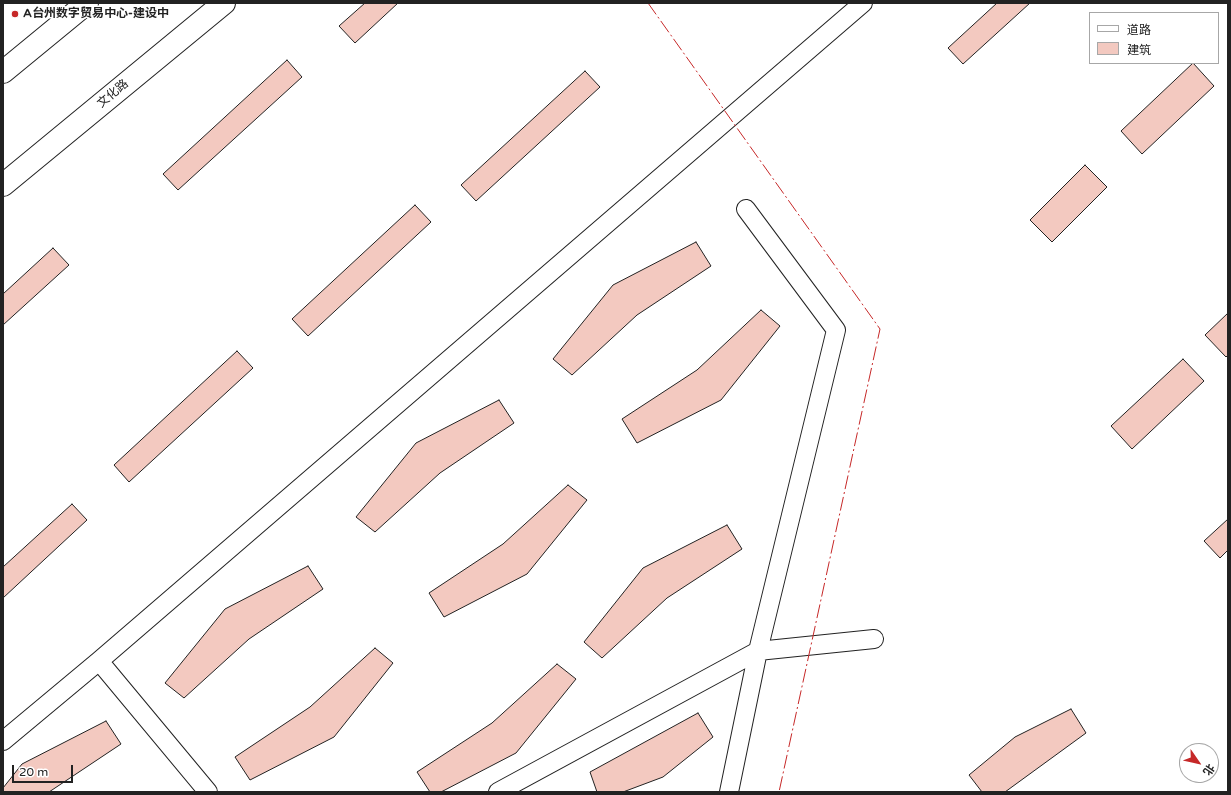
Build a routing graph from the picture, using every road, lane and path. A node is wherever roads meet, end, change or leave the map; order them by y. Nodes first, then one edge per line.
1 (87, 3) edge
2 (224, 3) edge
3 (863, 3) edge
4 (3, 72) edge
5 (3, 185) edge
6 (746, 209) dead end
7 (874, 639) dead end
8 (758, 651) junction
9 (99, 661) junction
10 (3, 741) edge
11 (208, 792) edge
12 (498, 792) edge
13 (729, 792) edge

1 - 4 main road
2 - 5 main road, 文化路
3 - 9 street
6 - 8 street
7 - 8 street
8 - 12 street
8 - 13 street
9 - 10 street
9 - 11 street

